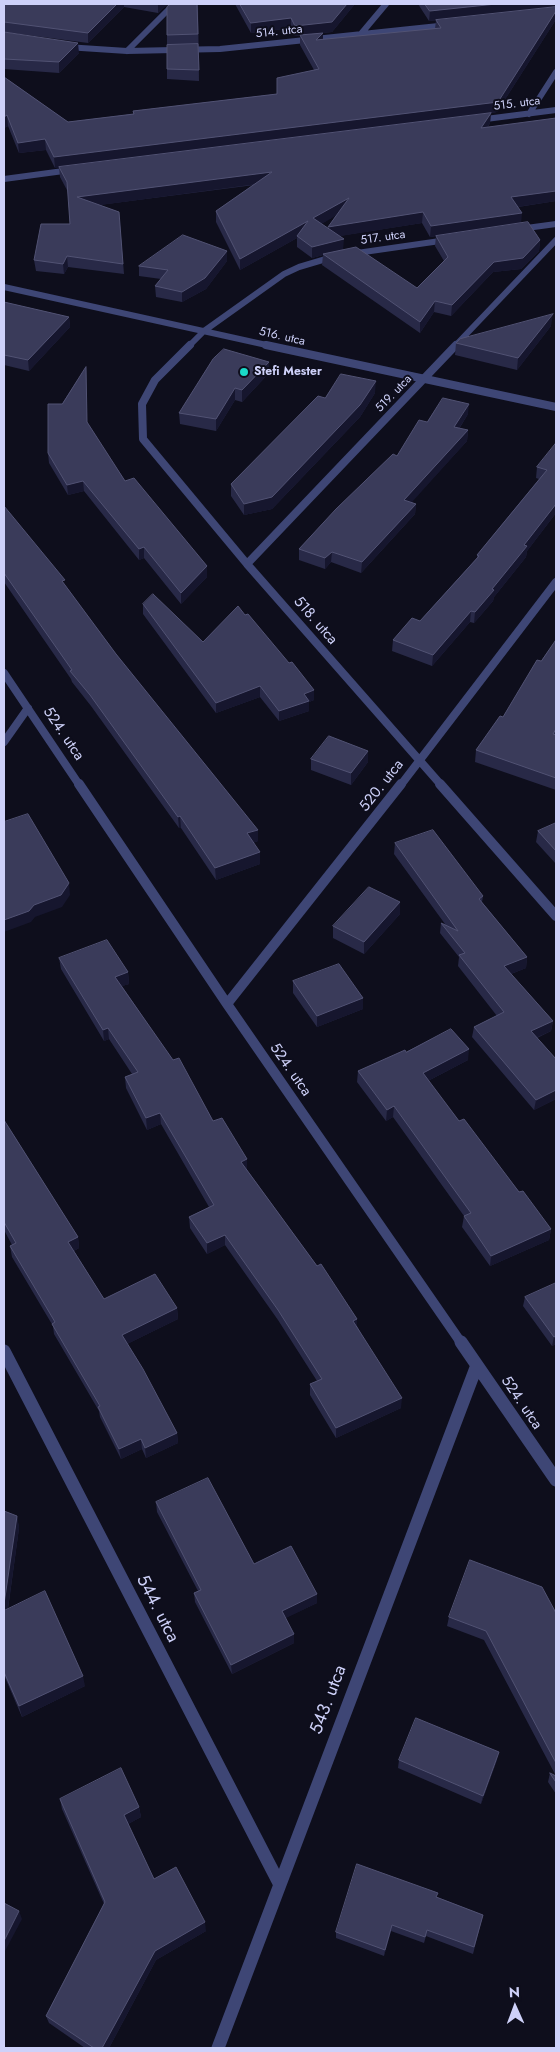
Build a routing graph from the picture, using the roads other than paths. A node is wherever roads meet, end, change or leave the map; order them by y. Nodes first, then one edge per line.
1 (174, 4) edge
2 (386, 4) edge
3 (458, 24) edge
4 (360, 35) junction
5 (59, 46) edge
6 (127, 51) junction
7 (556, 72) edge
8 (556, 110) edge
9 (530, 114) junction
10 (471, 121) edge
11 (82, 169) edge
12 (4, 179) edge
13 (556, 224) edge
14 (508, 231) edge
15 (460, 238) edge
16 (556, 240) edge
17 (4, 287) edge
18 (204, 331) junction
19 (422, 380) junction
20 (556, 407) edge
21 (247, 564) junction
22 (556, 582) edge
23 (4, 673) edge
24 (28, 708) junction
25 (4, 742) edge
26 (419, 761) junction
27 (556, 916) edge
28 (227, 1004) junction
29 (4, 1351) edge
30 (477, 1365) junction
31 (556, 1480) edge
32 (280, 1882) junction
33 (218, 2048) edge

1 - 6 street
2 - 4 street
3 - 4 street, 514. utca
4 - 6 street, 514. utca
5 - 6 street, 514. utca
7 - 9 street
8 - 9 street, 515. utca
9 - 10 street, 515. utca
11 - 12 street
13 - 14 street
15 - 18 street, 517. utca
16 - 19 street, 519. utca
17 - 18 street, 516. utca
18 - 19 street, 516. utca
18 - 21 street, 518. utca
19 - 20 street, 516. utca
19 - 21 street, 519. utca
21 - 26 street, 518. utca
22 - 26 street, 520. utca
23 - 24 street, 524. utca
24 - 25 street
24 - 28 street, 524. utca
26 - 27 street, 518. utca
26 - 28 street, 520. utca
28 - 30 street, 524. utca
29 - 32 street, 544. utca
30 - 31 street, 524. utca
30 - 32 street, 543. utca
32 - 33 street, 543. utca

